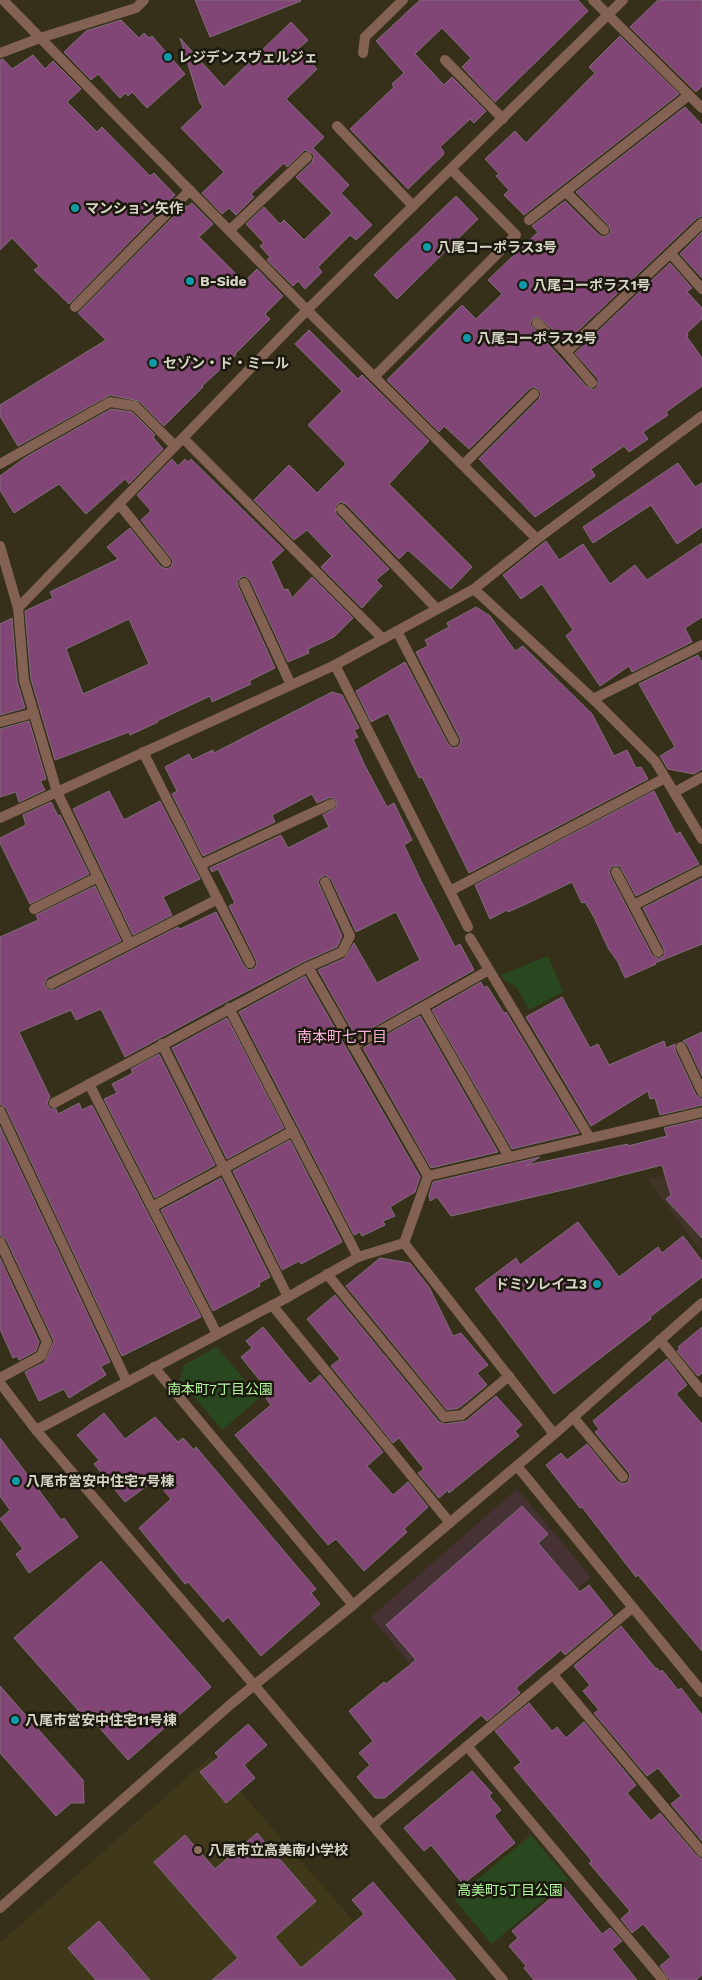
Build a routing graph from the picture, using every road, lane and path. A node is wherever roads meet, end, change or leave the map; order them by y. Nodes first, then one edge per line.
1 (3, 0) edge
2 (144, 0) edge
3 (403, 0) edge
4 (593, 0) edge
5 (623, 0) edge
6 (608, 15) junction
7 (40, 38) junction
8 (0, 52) edge
9 (363, 53) dead end
10 (445, 60) dead end
11 (689, 95) junction
12 (702, 108) edge
13 (503, 119) junction
14 (337, 126) dead end
15 (307, 157) dead end
16 (451, 169) junction
17 (190, 190) junction
18 (566, 192) junction
19 (413, 206) junction
20 (529, 220) dead end
21 (702, 223) edge
22 (230, 230) junction
23 (604, 230) dead end
24 (671, 254) junction
25 (702, 289) edge
26 (75, 307) dead end
27 (307, 310) junction
28 (537, 323) dead end
29 (566, 352) junction
30 (374, 377) junction
31 (592, 383) dead end
32 (534, 394) dead end
33 (702, 416) edge
34 (183, 438) junction
35 (175, 446) junction
36 (0, 464) edge
37 (463, 465) junction
38 (119, 504) junction
39 (341, 508) dead end
40 (537, 539) junction
41 (0, 546) edge
42 (166, 562) dead end
43 (244, 583) dead end
44 (474, 589) junction
45 (18, 608) junction
46 (437, 609) junction
47 (397, 631) junction
48 (383, 639) junction
49 (702, 645) edge
50 (335, 665) junction
51 (291, 685) junction
52 (593, 699) junction
53 (34, 713) junction
54 (0, 722) edge
55 (454, 740) dead end
56 (143, 752) junction
57 (702, 777) edge
58 (665, 778) junction
59 (57, 792) junction
60 (675, 792) junction
61 (332, 804) dead end
62 (0, 818) edge
63 (702, 839) edge
64 (200, 865) junction
65 (702, 870) edge
66 (616, 872) dead end
67 (98, 877) junction
68 (325, 882) dead end
69 (450, 891) junction
70 (218, 899) junction
71 (634, 905) junction
72 (34, 909) dead end
73 (468, 927) dead end
74 (470, 938) dead end
75 (130, 944) junction
76 (658, 952) dead end
77 (250, 963) dead end
78 (308, 967) junction
79 (489, 970) junction
80 (51, 984) dead end
81 (423, 1007) junction
82 (229, 1008) junction
83 (162, 1044) junction
84 (353, 1046) junction
85 (680, 1047) dead end
86 (89, 1084) junction
87 (702, 1092) edge
88 (54, 1103) dead end
89 (0, 1111) edge
90 (702, 1112) edge
91 (293, 1131) junction
92 (590, 1138) junction
93 (509, 1157) junction
94 (224, 1168) junction
95 (428, 1176) junction
96 (152, 1207) junction
97 (0, 1242) edge
98 (404, 1243) junction
99 (358, 1257) junction
100 (327, 1274) junction
101 (288, 1297) junction
102 (702, 1303) edge
103 (272, 1305) junction
104 (217, 1334) junction
105 (660, 1340) junction
106 (154, 1367) junction
107 (509, 1376) junction
108 (0, 1378) edge
109 (127, 1382) junction
110 (0, 1383) edge
111 (702, 1392) edge
112 (573, 1417) junction
113 (36, 1430) junction
114 (554, 1434) junction
115 (517, 1466) junction
116 (623, 1477) dead end
117 (450, 1523) junction
118 (353, 1606) junction
119 (632, 1608) junction
120 (553, 1674) junction
121 (255, 1686) junction
122 (702, 1692) edge
123 (468, 1746) junction
124 (373, 1825) junction
125 (702, 1852) edge
126 (0, 1908) edge
127 (503, 1980) edge
128 (663, 1980) edge

1 - 7 street
2 - 7 street
3 - 9 street
4 - 6 street
5 - 6 street
6 - 11 street
6 - 13 street
7 - 8 street
7 - 17 street
10 - 13 street
11 - 12 street
11 - 18 street
13 - 16 street
14 - 19 street
15 - 22 street
16 - 19 street
16 - 30 street
17 - 22 street
17 - 26 street
18 - 20 street
18 - 23 street
19 - 27 street
21 - 24 street
22 - 27 street
24 - 25 street
24 - 29 street
27 - 30 street
27 - 34 street
28 - 29 street
29 - 31 street
30 - 37 street
32 - 37 street
33 - 40 street
34 - 35 street
34 - 48 street
35 - 36 street
35 - 38 street
37 - 40 street
38 - 42 street
38 - 45 street
39 - 46 street
40 - 44 street
41 - 45 street
43 - 51 street
44 - 46 street
44 - 52 street
45 - 53 street
46 - 47 street
47 - 48 street
47 - 55 street
48 - 50 street
49 - 52 street
50 - 51 street
50 - 69 street
51 - 56 street
52 - 58 street
53 - 54 street
53 - 59 street
56 - 59 street
56 - 64 street
57 - 60 street
58 - 60 street
58 - 69 street
59 - 62 street
59 - 67 street
60 - 63 street
61 - 64 street
64 - 70 street
65 - 71 street
66 - 71 street
67 - 72 street
67 - 75 street
68 - 78 street
69 - 73 street
70 - 75 street
70 - 77 street
71 - 76 street
74 - 79 street
75 - 80 street
78 - 82 street
78 - 84 street
79 - 81 street
79 - 92 street
81 - 84 street
81 - 93 street
82 - 83 street
82 - 91 street
83 - 86 street
83 - 94 street
84 - 95 street
85 - 87 street
86 - 88 street
86 - 96 street
89 - 109 street
90 - 92 street
91 - 94 street
91 - 99 street
92 - 93 street
93 - 95 street
94 - 96 street
94 - 101 street
95 - 98 street
96 - 104 street
97 - 108 street
98 - 99 street
98 - 107 street
99 - 100 street
100 - 101 street
100 - 107 street
101 - 103 street
102 - 105 street
103 - 104 street
103 - 117 street
104 - 106 street
105 - 111 street
105 - 112 street
106 - 109 street
106 - 118 street
107 - 114 street
109 - 113 street
110 - 113 street
112 - 114 street
112 - 116 street
113 - 121 street
114 - 115 street
115 - 117 street
115 - 119 street
117 - 118 street
118 - 121 street
119 - 120 street
119 - 122 street
120 - 123 street
120 - 125 street
121 - 124 street
121 - 126 street
123 - 124 street
123 - 128 street
124 - 127 street

